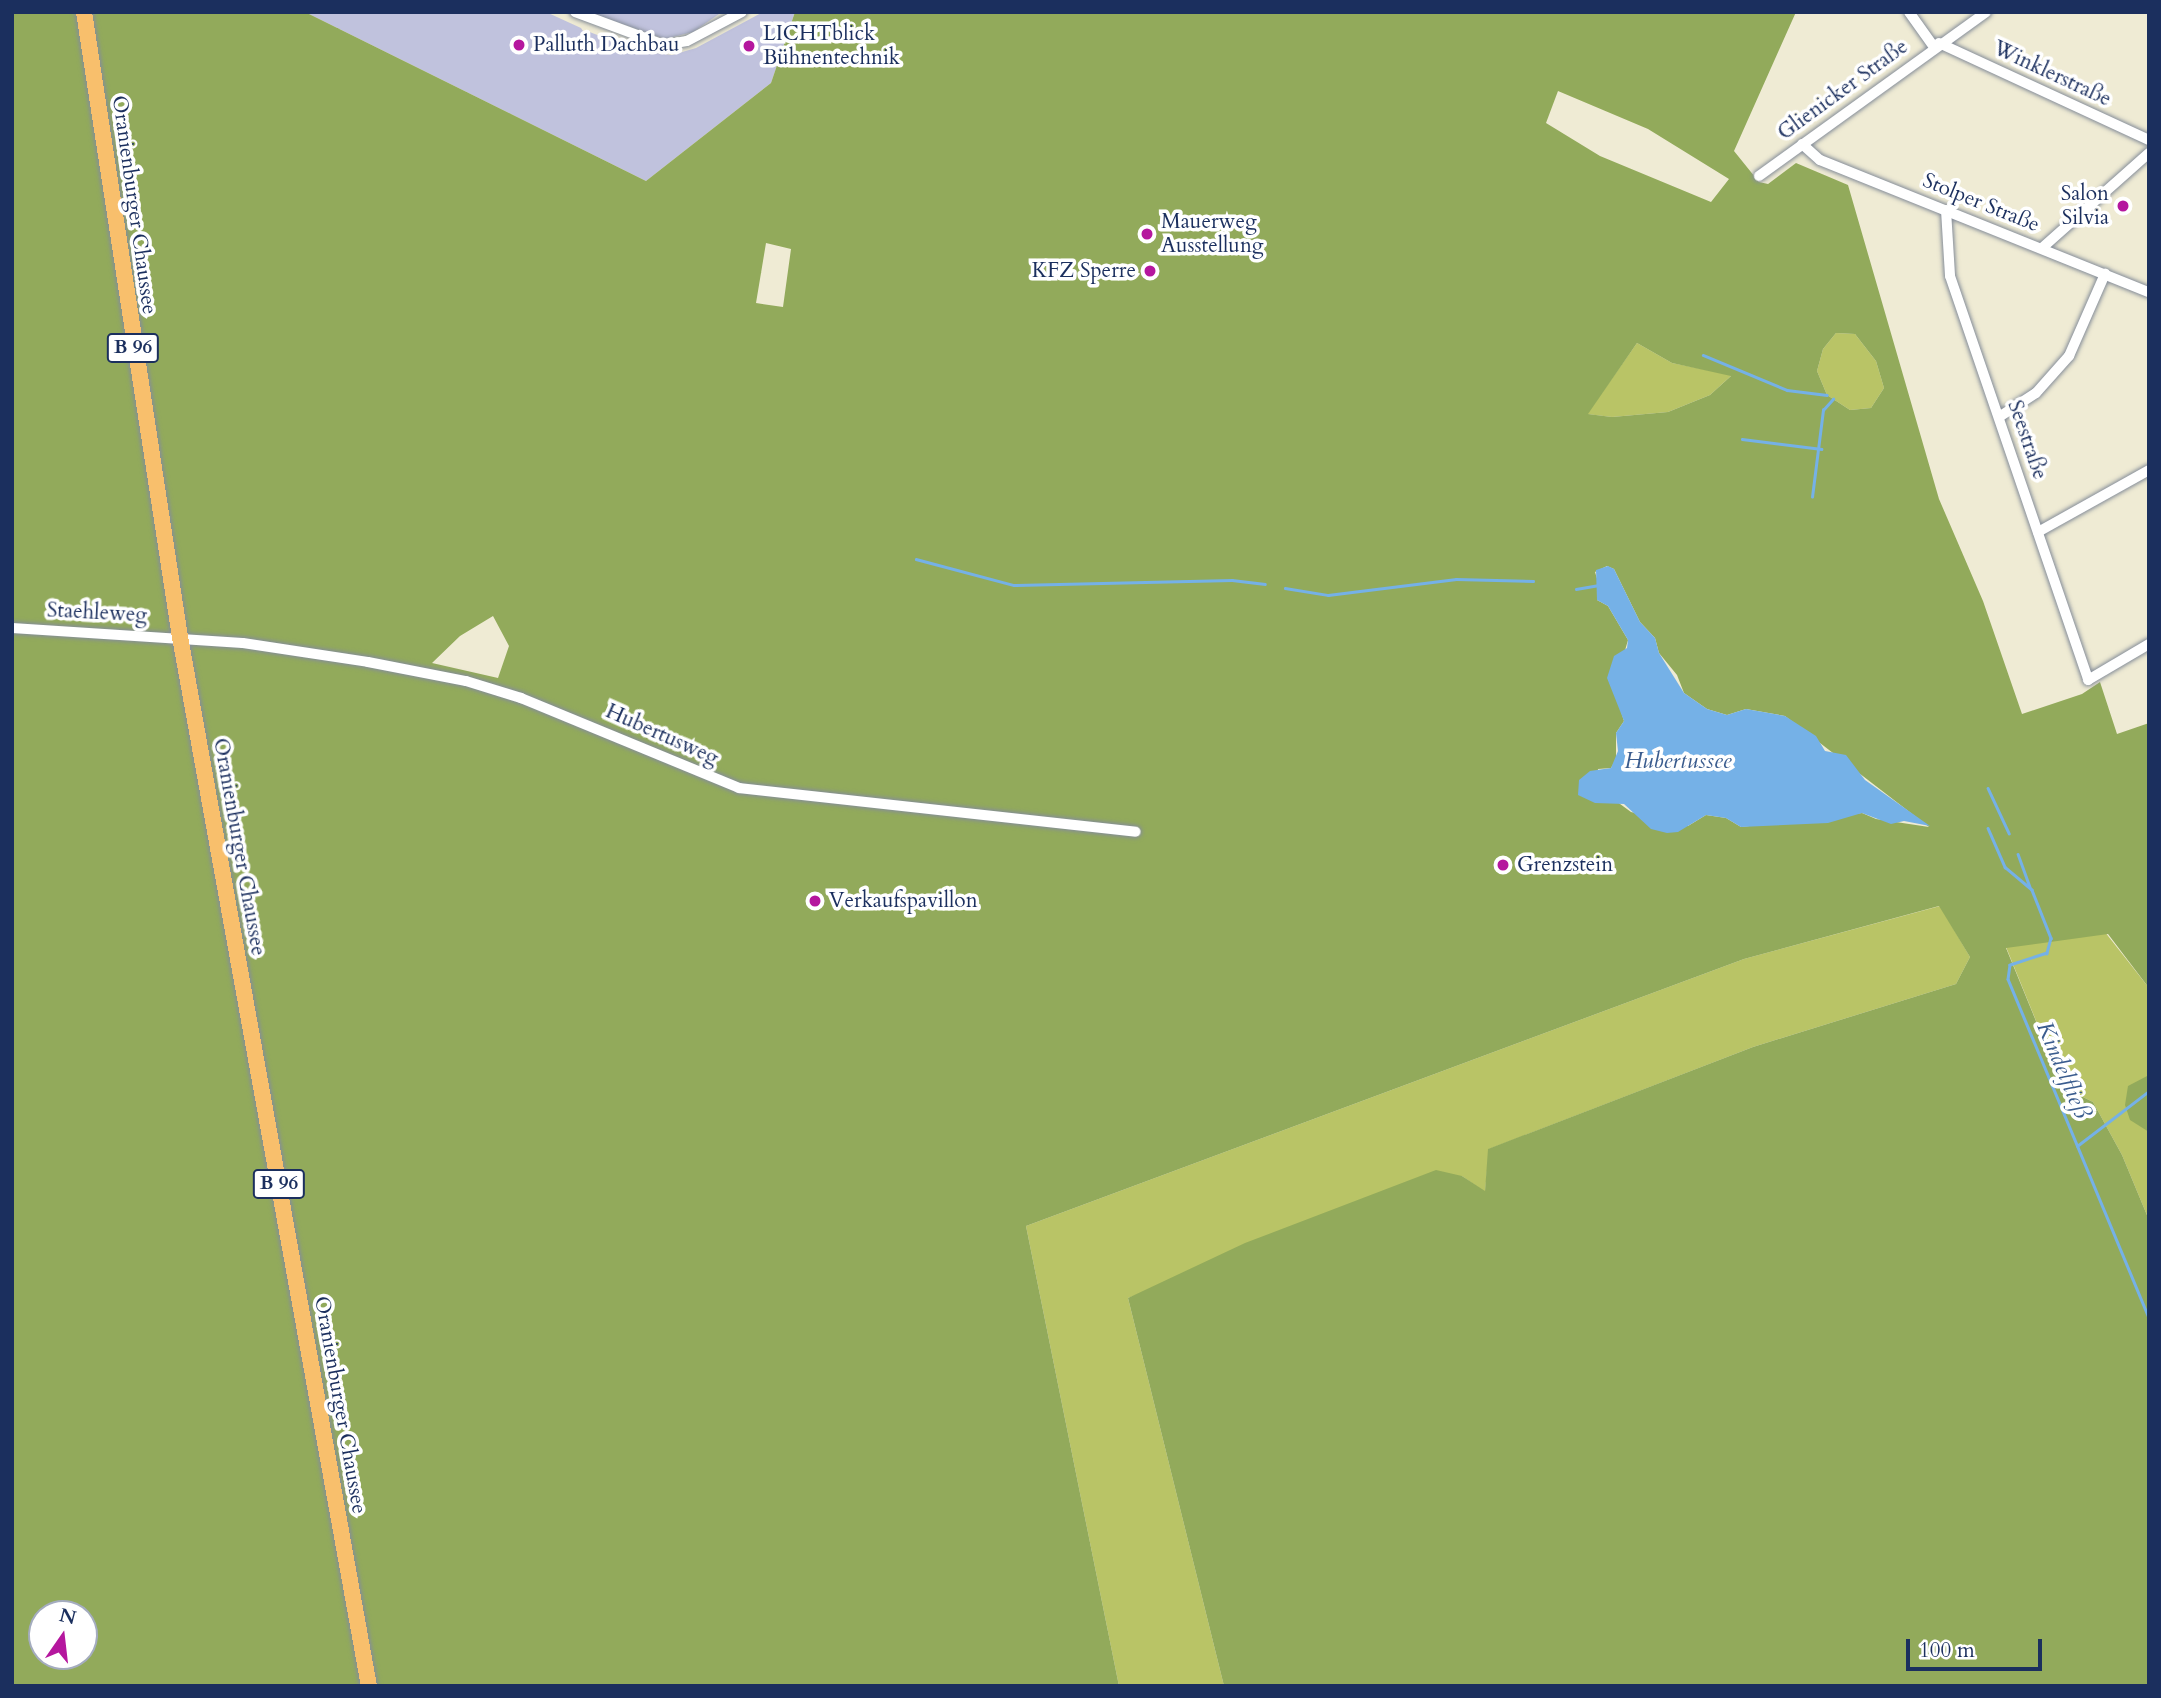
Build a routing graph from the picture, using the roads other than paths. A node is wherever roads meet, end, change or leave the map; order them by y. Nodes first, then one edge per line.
1 (84, 12) edge
2 (575, 12) edge
3 (742, 12) edge
4 (1909, 12) edge
5 (1986, 12) edge
6 (1936, 45) junction
7 (2149, 140) edge
8 (1802, 144) junction
9 (2149, 153) edge
10 (1759, 176) dead end
11 (1946, 210) junction
12 (2042, 248) junction
13 (2105, 274) junction
14 (2149, 292) edge
15 (1999, 418) junction
16 (2149, 470) edge
17 (2038, 532) junction
18 (12, 628) edge
19 (180, 637) junction
20 (2149, 644) edge
21 (1136, 832) dead end
22 (369, 1686) edge

1 - 19 main road, Oranienburger Chaussee / B 96
2 - 3 street
4 - 6 street
5 - 6 street, Glienicker Straße
6 - 7 street, Winklerstraße
6 - 8 street, Glienicker Straße
8 - 10 street, Glienicker Straße
8 - 11 street, Stolper Straße
9 - 12 street
11 - 12 street, Stolper Straße
11 - 15 street, Seestraße
12 - 13 street, Stolper Straße
13 - 14 street, Stolper Straße
13 - 15 street
15 - 17 street, Seestraße
16 - 17 street
17 - 20 street, Seestraße
18 - 19 street, Staehleweg
19 - 21 street, Hubertusweg
19 - 22 main road, Oranienburger Chaussee / B 96

